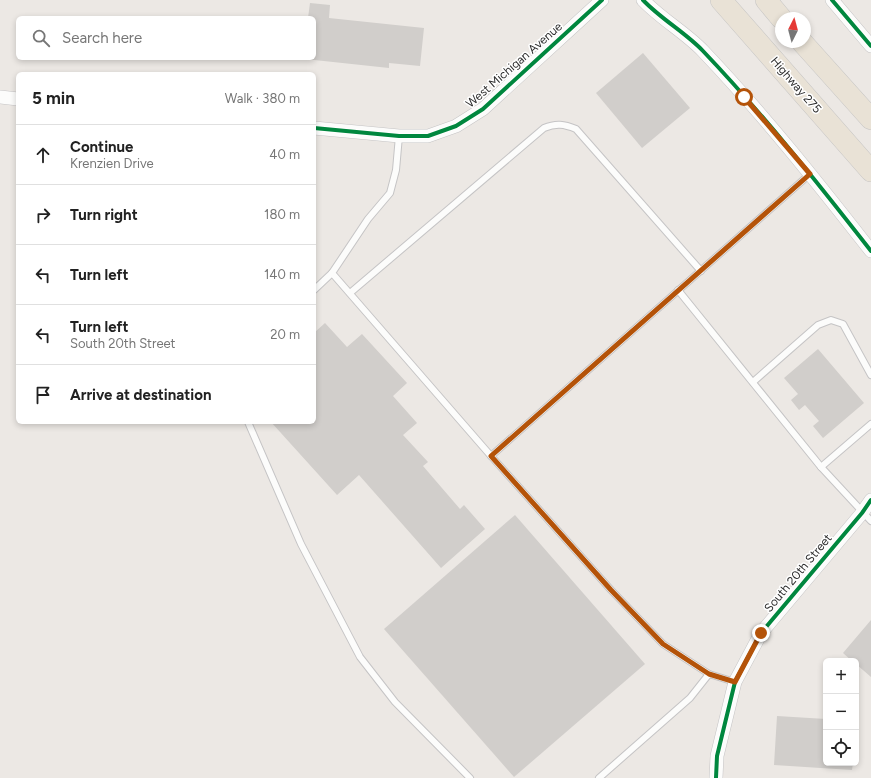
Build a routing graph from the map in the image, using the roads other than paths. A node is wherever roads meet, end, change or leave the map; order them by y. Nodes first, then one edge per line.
1 (602, 0) edge
2 (642, 0) edge
3 (721, 0) edge
4 (766, 0) edge
5 (832, 0) edge
6 (776, 12) edge
7 (871, 46) edge
8 (807, 48) edge
9 (0, 97) edge
10 (16, 99) edge
11 (871, 119) edge
12 (316, 128) edge
13 (399, 136) junction
14 (871, 171) edge
15 (810, 174) junction
16 (871, 250) edge
17 (701, 270) junction
18 (332, 273) junction
19 (316, 288) edge
20 (678, 290) junction
21 (350, 293) junction
22 (871, 376) edge
23 (753, 382) junction
24 (249, 424) edge
25 (871, 424) edge
26 (491, 456) junction
27 (821, 467) junction
28 (871, 500) edge
29 (867, 517) edge
30 (709, 674) junction
31 (735, 682) junction
32 (470, 778) edge
33 (599, 778) edge
34 (716, 778) edge

1 - 13 street, West Michigan Avenue
2 - 15 street
3 - 14 highway, Highway 275
4 - 6 highway
5 - 7 street
8 - 11 highway
9 - 10 street
12 - 13 street, West Michigan Avenue
13 - 18 lane
15 - 16 street
15 - 17 lane
17 - 20 lane
17 - 21 lane
18 - 19 lane
18 - 21 lane
20 - 23 lane
20 - 26 lane
21 - 26 lane
22 - 23 lane
23 - 27 lane
24 - 32 lane
25 - 27 lane
26 - 30 lane
27 - 29 lane
28 - 29 street, South 20th Street
29 - 31 street, South 20th Street
30 - 31 lane
30 - 33 lane
31 - 34 street, South 20th Street

